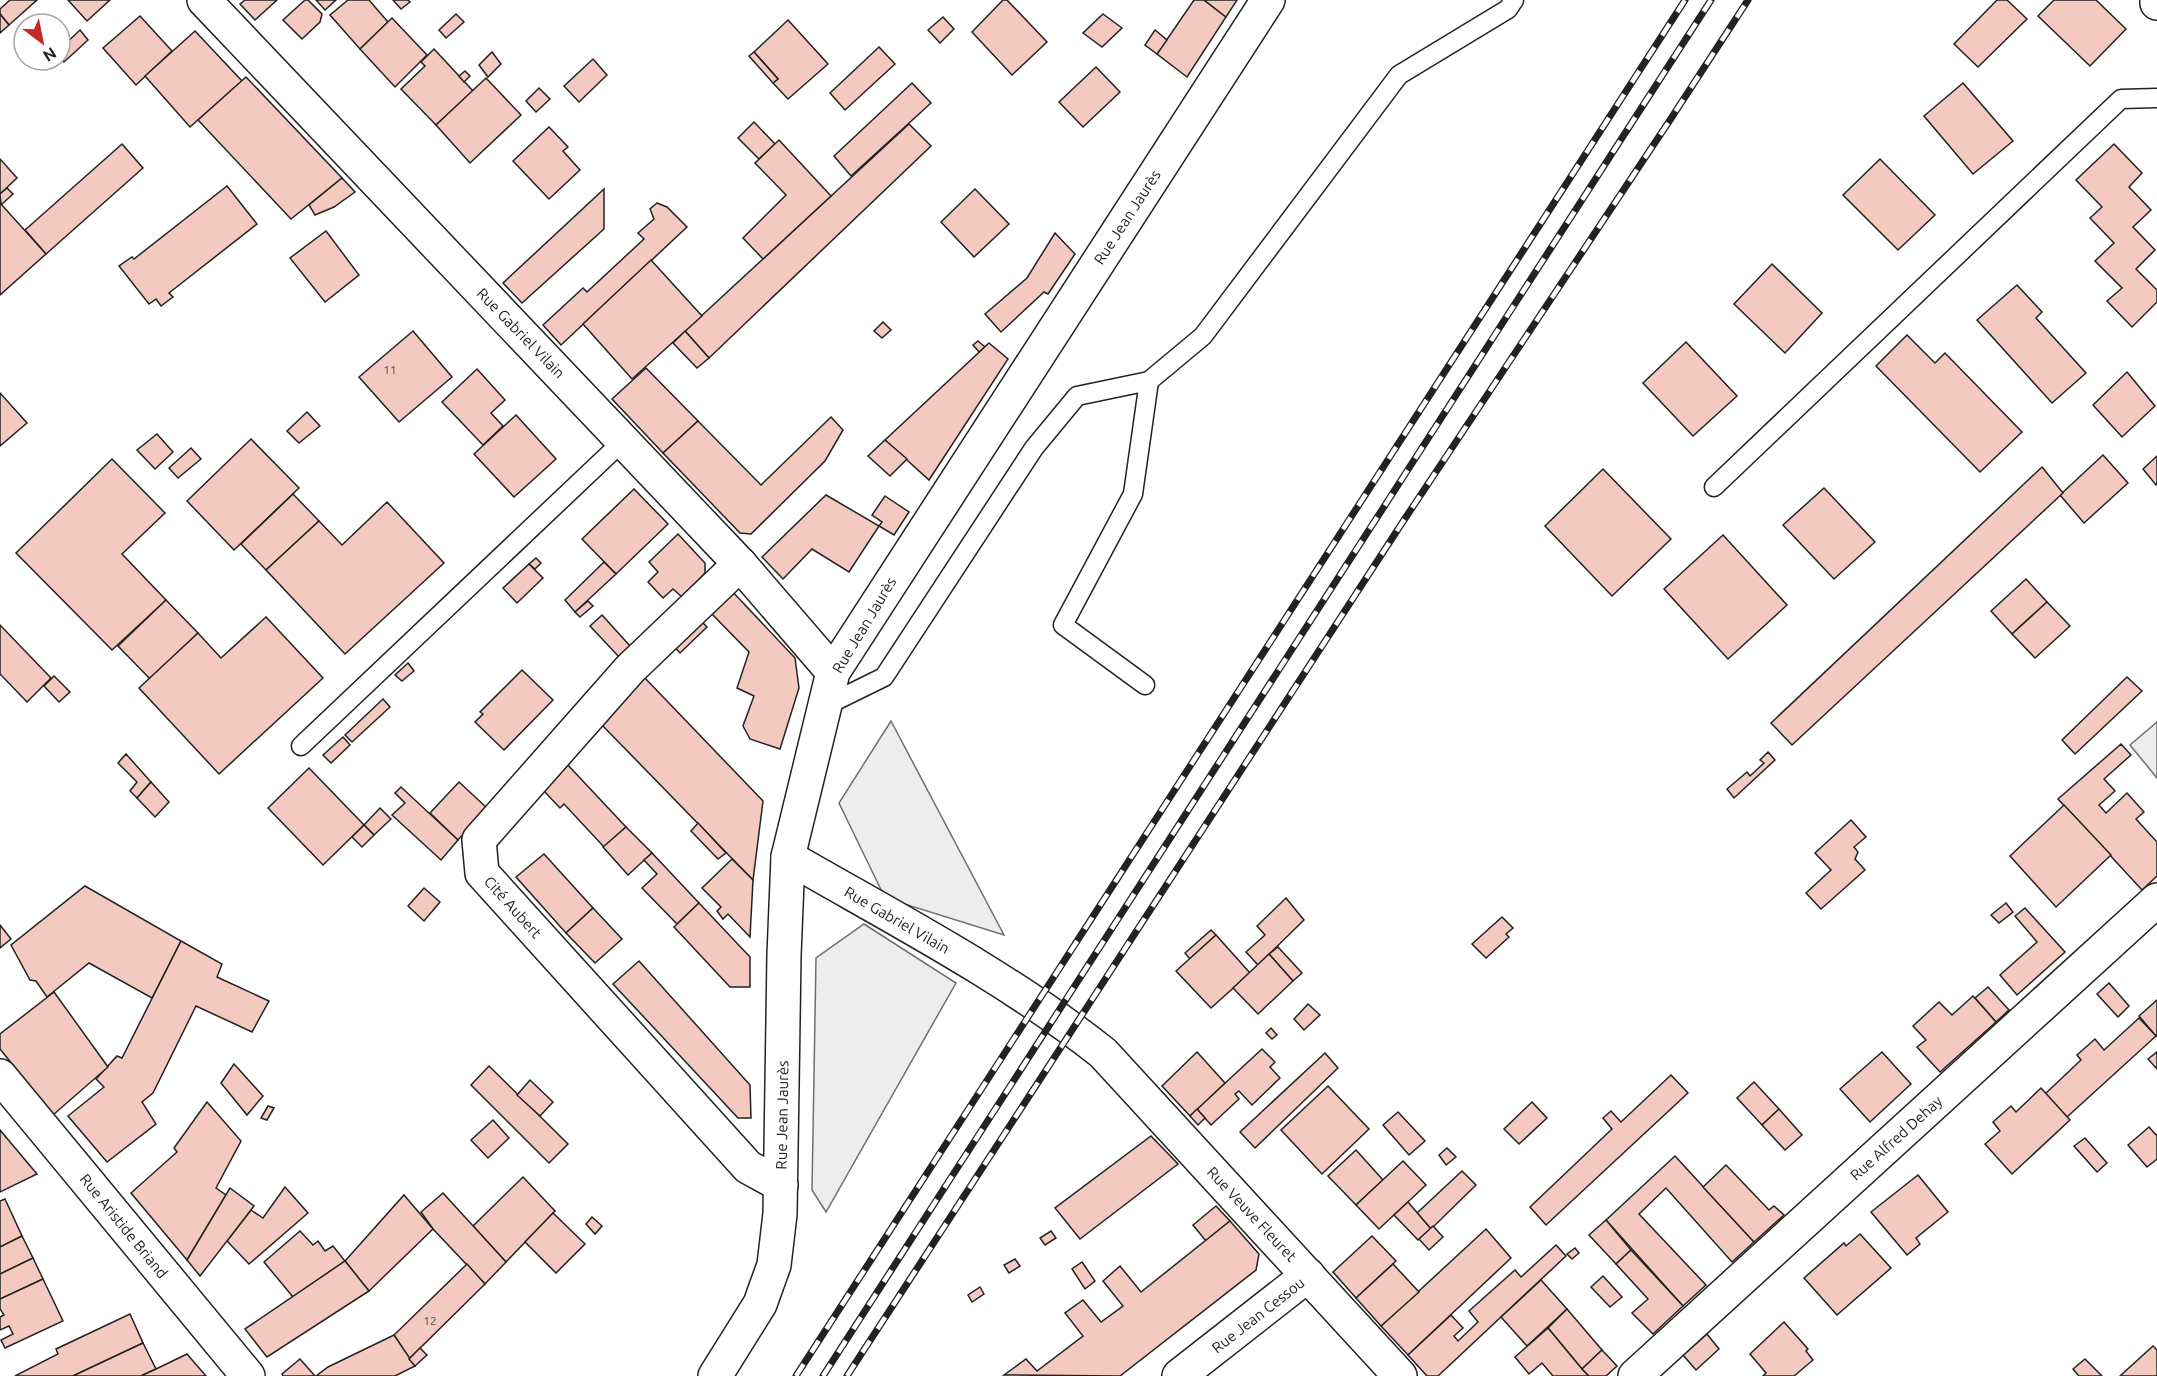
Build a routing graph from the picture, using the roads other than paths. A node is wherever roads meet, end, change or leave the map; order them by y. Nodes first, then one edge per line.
1 (204, 0) edge
2 (1268, 0) edge
3 (1514, 0) edge
4 (2157, 98) edge
5 (1149, 381) junction
6 (623, 441) junction
7 (1714, 487) dead end
8 (740, 564) junction
9 (833, 672) junction
10 (1145, 685) dead end
11 (825, 706) junction
12 (301, 746) dead end
13 (788, 857) junction
14 (2157, 900) edge
15 (1103, 1053) joint
16 (0, 1076) edge
17 (781, 1185) junction
18 (1308, 1275) junction
19 (248, 1376) edge
20 (715, 1376) edge
21 (1179, 1376) edge
22 (1400, 1376) edge
23 (1635, 1376) edge

1 - 6 street, Rue Gabriel Vilain
2 - 9 street, Rue Jean Jaurès
3 - 5 lane
4 - 7 lane
5 - 10 lane
5 - 11 lane
6 - 8 street, Rue Gabriel Vilain
6 - 12 lane
8 - 9 street, Rue Gabriel Vilain
8 - 17 street, Cité Aubert
9 - 11 street, Rue Jean Jaurès
11 - 13 street, Rue Jean Jaurès
13 - 15 street, Rue Gabriel Vilain
13 - 17 street, Rue Jean Jaurès
14 - 23 street, Rue Alfred Dehay
15 - 18 street, Rue Veuve Fleuret
16 - 19 street, Rue Aristide Briand
17 - 20 street, Rue Jean Jaurès
18 - 21 street, Rue Jean Cessou
18 - 22 street, Rue Veuve Fleuret

